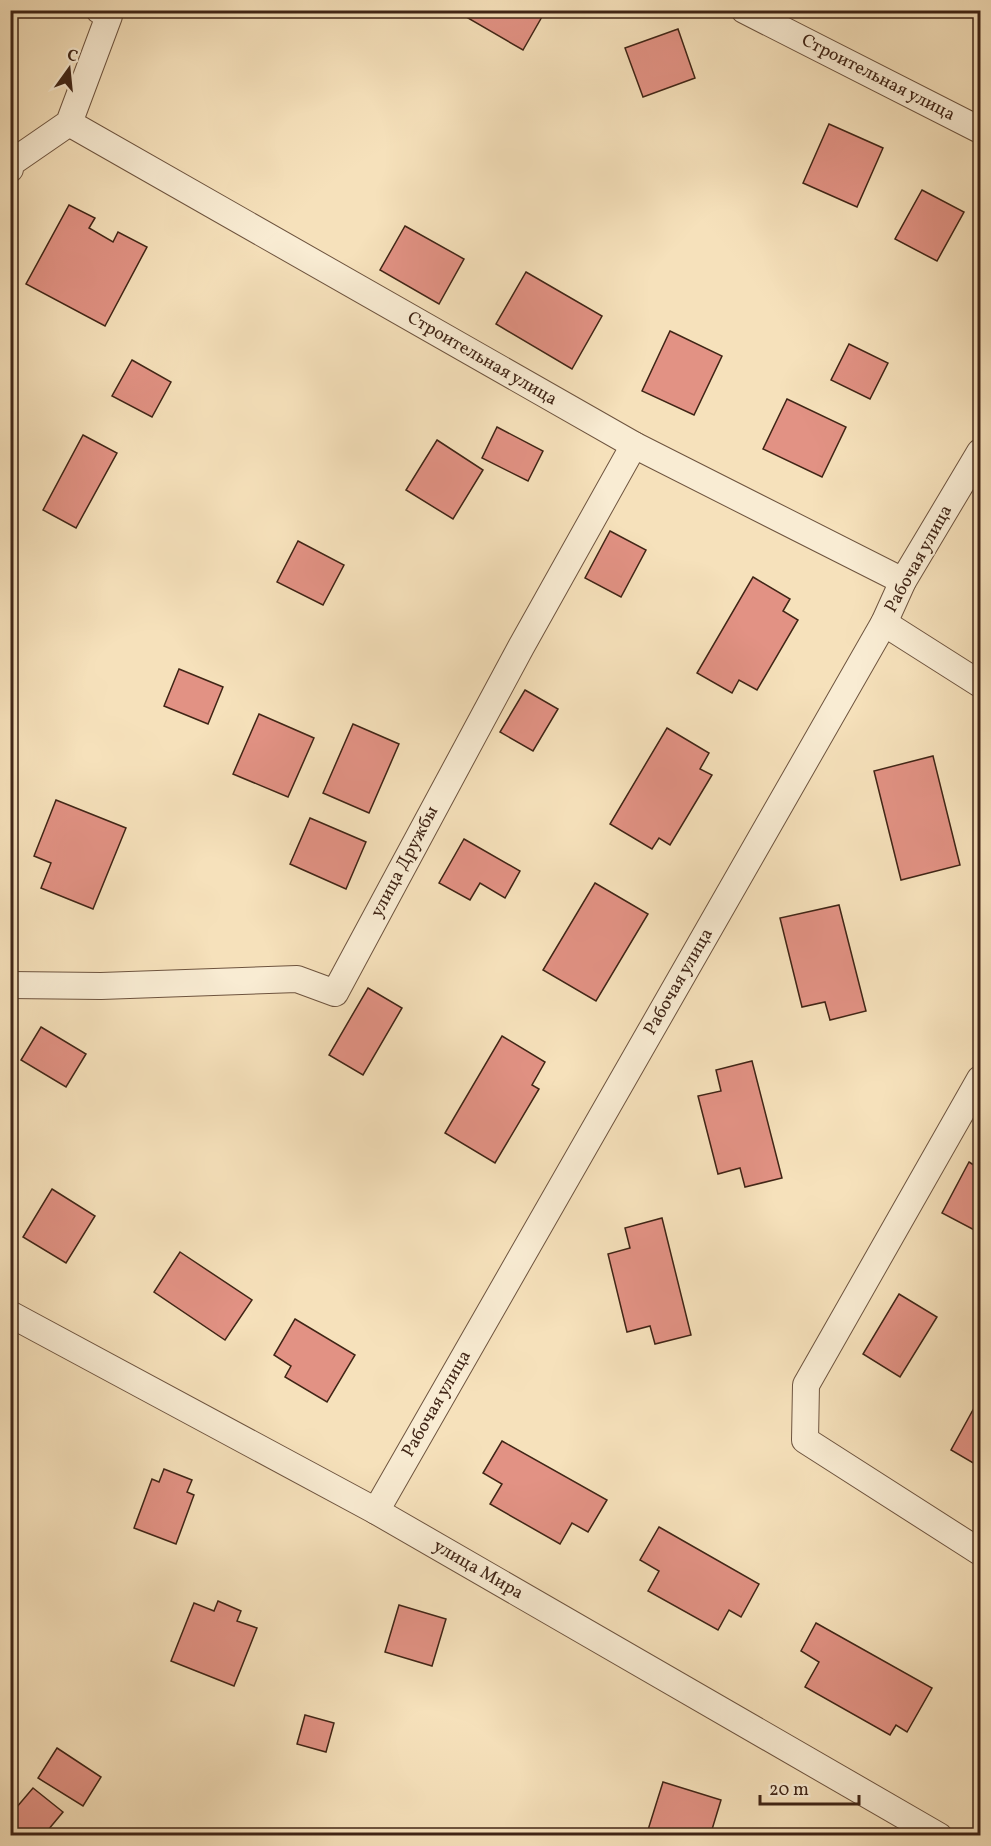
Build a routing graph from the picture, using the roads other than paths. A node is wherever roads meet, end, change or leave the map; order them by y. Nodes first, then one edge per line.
1 (744, 10) edge
2 (108, 12) edge
3 (69, 123) junction
4 (981, 130) edge
5 (10, 169) edge
6 (634, 445) junction
7 (981, 452) edge
8 (903, 581) junction
9 (884, 623) junction
10 (981, 684) edge
11 (10, 985) edge
12 (981, 1079) edge
13 (10, 1314) edge
14 (376, 1511) junction
15 (981, 1552) edge
16 (939, 1836) edge

1 - 4 street, Строительная улица
2 - 3 street
3 - 5 street
3 - 6 street, Строительная улица
6 - 8 street, Строительная улица
6 - 11 street, улица Дружбы
7 - 8 street, Рабочая улица
8 - 9 street, Рабочая улица
9 - 10 street
9 - 14 street, Рабочая улица
12 - 15 street
13 - 14 street, улица Мира
14 - 16 street, улица Мира

